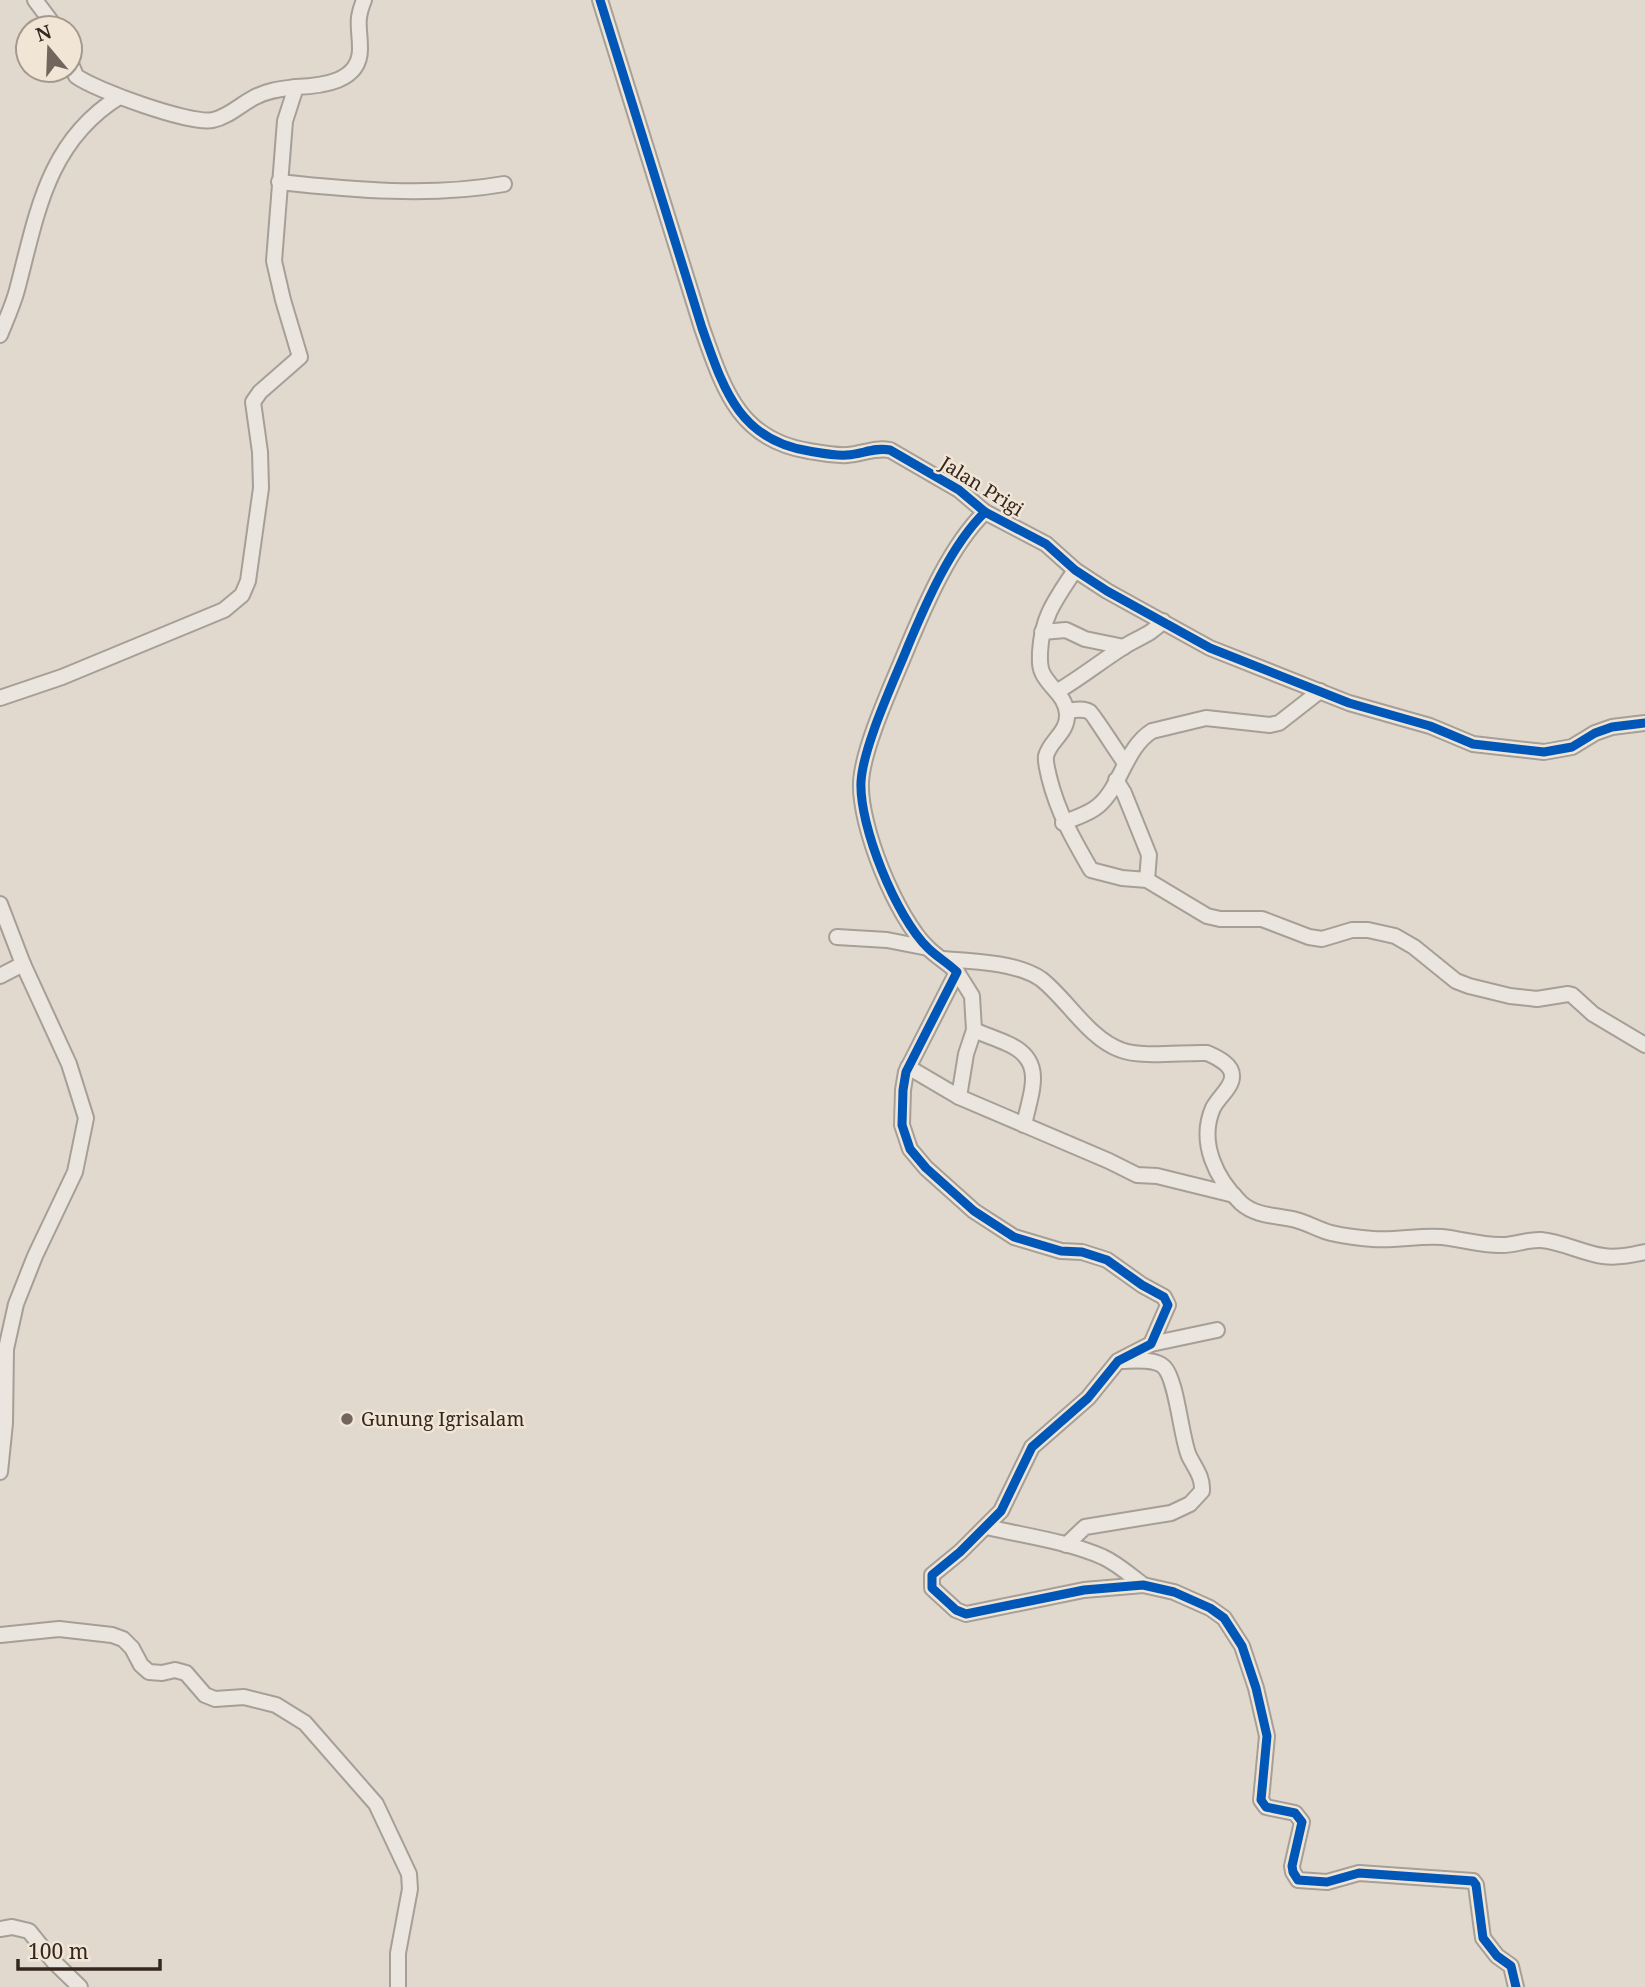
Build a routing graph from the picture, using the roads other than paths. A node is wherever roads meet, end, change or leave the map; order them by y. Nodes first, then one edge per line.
1 (364, 0) edge
2 (600, 0) edge
3 (84, 80) edge
4 (296, 87) junction
5 (119, 97) junction
6 (279, 183) junction
7 (504, 184) dead end
8 (0, 335) edge
9 (985, 512) junction
10 (1075, 570) junction
11 (1163, 621) junction
12 (1042, 632) junction
13 (1124, 647) junction
14 (1058, 691) junction
15 (1320, 691) junction
16 (0, 698) edge
17 (1068, 711) junction
18 (1645, 723) edge
19 (1125, 763) junction
20 (1116, 780) junction
21 (1063, 823) junction
22 (1147, 880) junction
23 (0, 904) edge
24 (837, 937) dead end
25 (928, 948) junction
26 (942, 959) junction
27 (23, 964) junction
28 (957, 971) junction
29 (0, 976) edge
30 (974, 1030) junction
31 (1645, 1045) edge
32 (908, 1067) junction
33 (958, 1097) junction
34 (1024, 1125) junction
35 (1234, 1195) junction
36 (1645, 1252) edge
37 (1217, 1330) dead end
38 (1151, 1345) junction
39 (1118, 1361) junction
40 (0, 1472) edge
41 (987, 1527) junction
42 (1066, 1545) junction
43 (1143, 1585) junction
44 (0, 1635) edge
45 (0, 1929) edge
46 (80, 1987) edge
47 (398, 1987) edge
48 (1516, 1987) edge

1 - 4 street
2 - 9 street, Jalan Prigi
3 - 5 street
4 - 5 street
4 - 6 street
5 - 8 street
6 - 7 street
6 - 16 street
9 - 10 street, Jalan Prigi
9 - 25 street
10 - 11 street, Jalan Prigi
10 - 12 street
11 - 13 street
11 - 15 street, Jalan Prigi
12 - 13 street
12 - 14 street
13 - 14 street
14 - 17 street
15 - 18 street, Jalan Prigi
15 - 19 street
17 - 19 street
17 - 21 street
19 - 20 street
20 - 21 street
20 - 22 street
21 - 22 street
22 - 31 street
23 - 27 street
24 - 25 street
25 - 26 street
26 - 28 street
26 - 35 street
27 - 29 street
27 - 40 street
28 - 30 street
28 - 32 street
30 - 33 street
30 - 34 street
32 - 33 street
32 - 38 street
33 - 34 street
34 - 35 street
35 - 36 street
37 - 38 street
38 - 39 street
39 - 41 street
39 - 42 street
41 - 42 street
41 - 43 street
42 - 43 street
43 - 48 street
44 - 47 street
45 - 46 street

